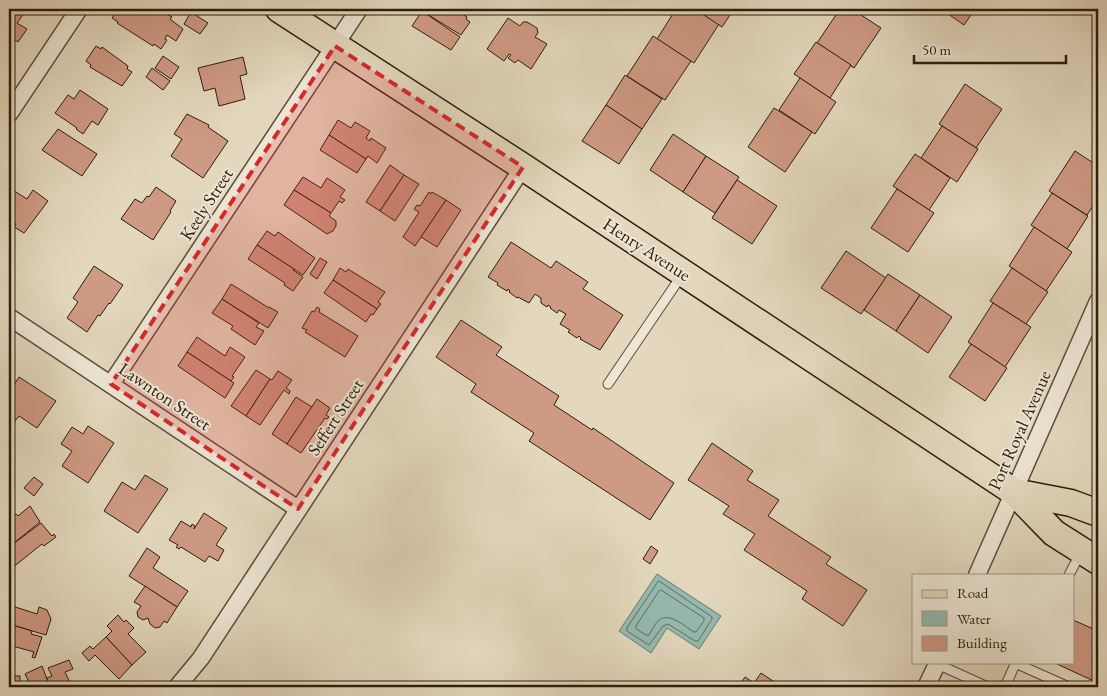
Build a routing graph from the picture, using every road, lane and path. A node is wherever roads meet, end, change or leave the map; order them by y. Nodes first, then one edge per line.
1 (79, 9) edge
2 (279, 9) edge
3 (359, 9) edge
4 (335, 46) junction
5 (9, 114) edge
6 (523, 167) junction
7 (684, 273) junction
8 (1098, 302) edge
9 (9, 317) edge
10 (111, 384) junction
11 (608, 384) dead end
12 (1014, 492) junction
13 (298, 509) junction
14 (1098, 513) edge
15 (1090, 556) edge
16 (977, 574) edge
17 (1070, 574) edge
18 (938, 664) edge
19 (940, 664) edge
20 (1015, 664) edge
21 (1017, 664) edge
22 (178, 687) edge
23 (926, 687) edge
24 (988, 687) edge
25 (1005, 687) edge
26 (1069, 687) edge

1 - 5 street
2 - 4 main road, Henry Avenue
3 - 4 street, Keely Street
4 - 6 main road, Henry Avenue
4 - 10 street, Keely Street
6 - 7 main road, Henry Avenue
6 - 13 street, Seffert Street
7 - 11 lane
7 - 12 main road, Henry Avenue
8 - 12 street, Port Royal Avenue
9 - 10 street, Lawnton Street
10 - 13 street, Lawnton Street
12 - 14 main road, Henry Avenue
12 - 15 main road, Henry Avenue
12 - 16 street, Port Royal Avenue
13 - 22 street, Seffert Street
15 - 17 lane
18 - 23 street
19 - 24 lane
20 - 25 lane
21 - 26 lane

